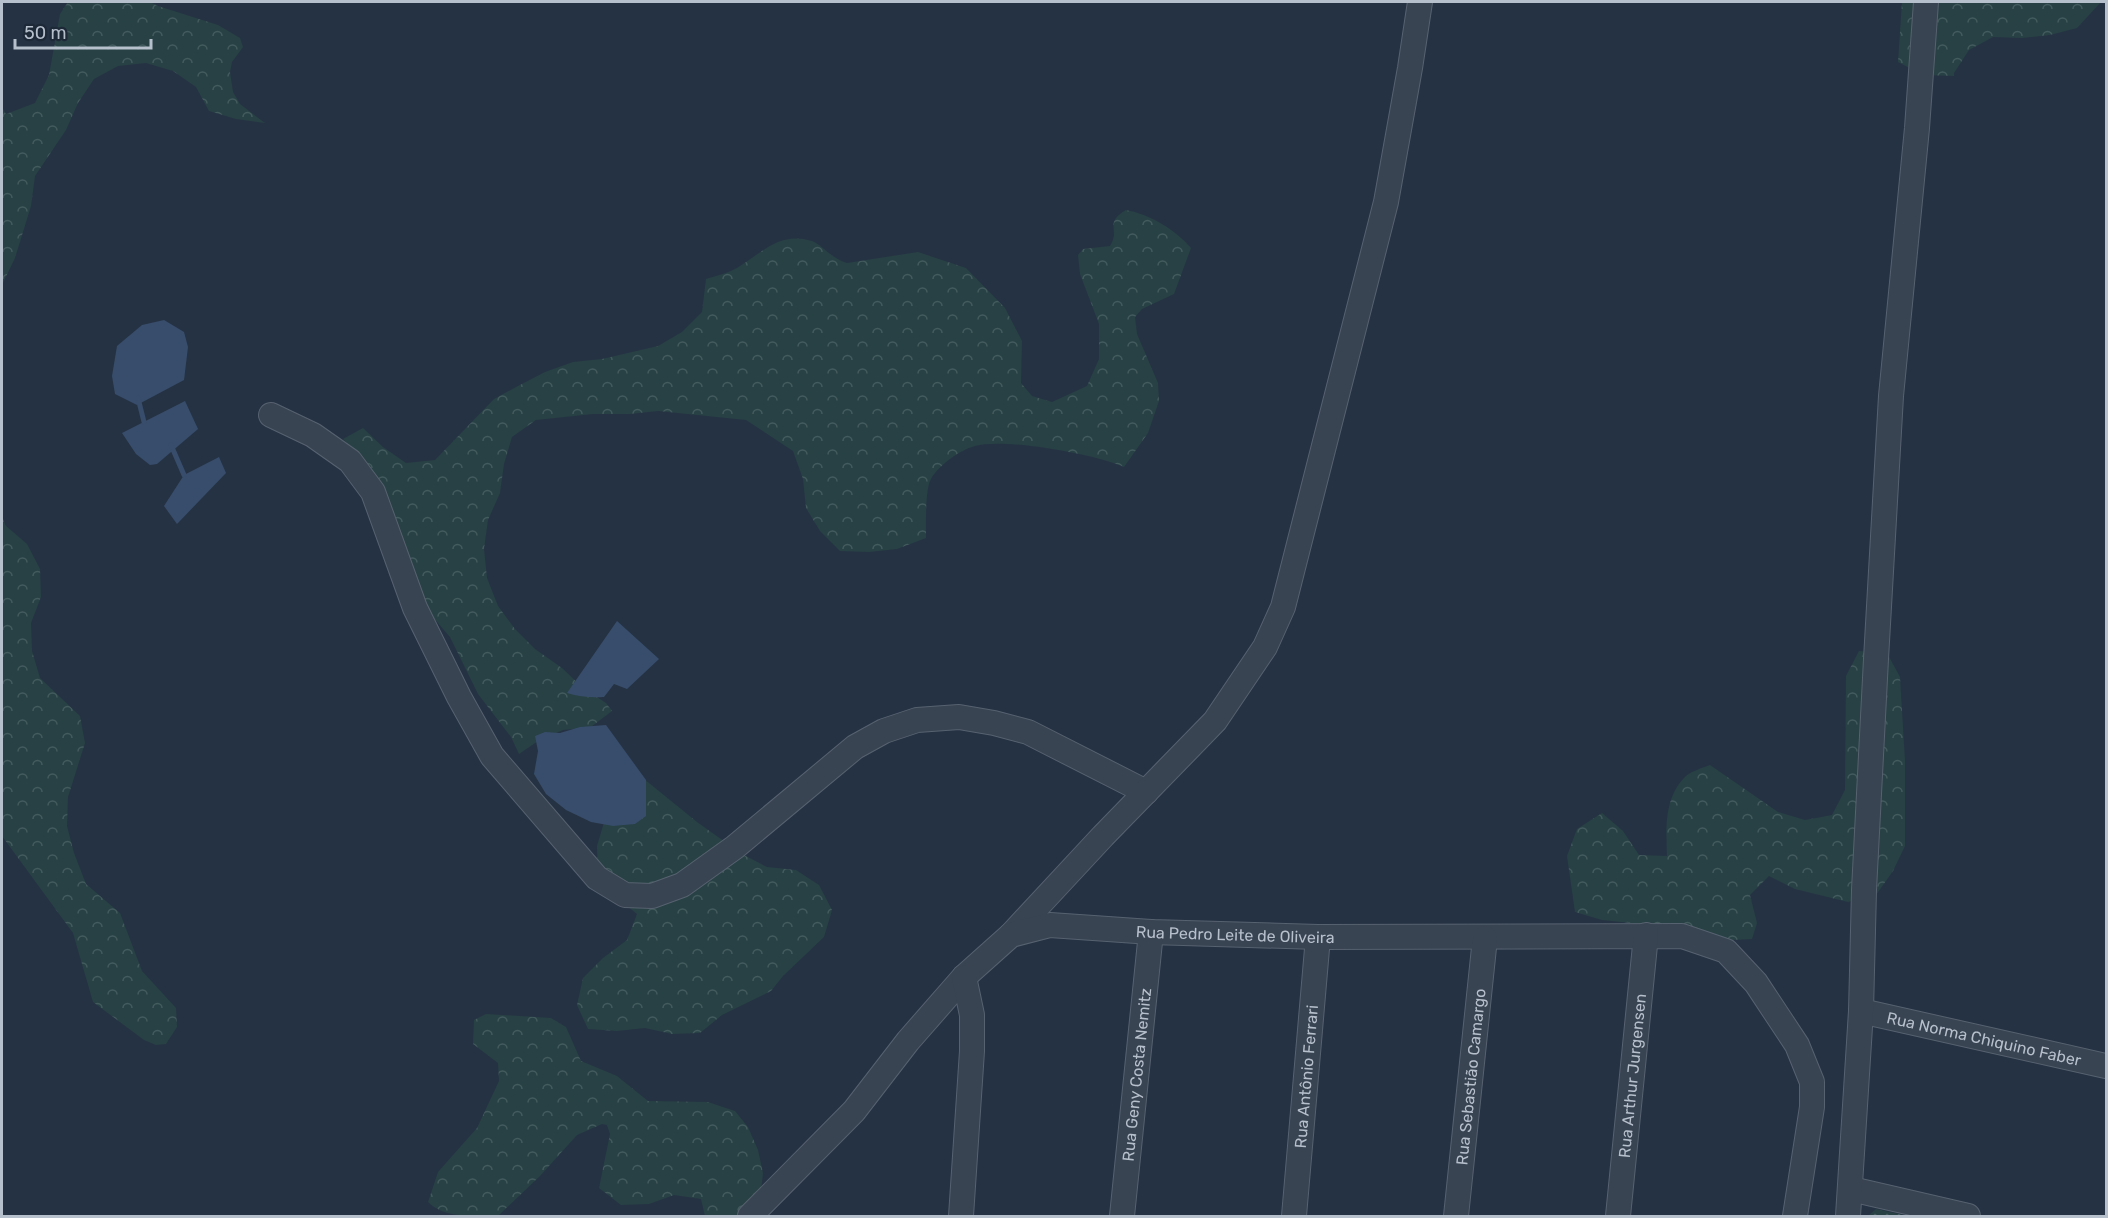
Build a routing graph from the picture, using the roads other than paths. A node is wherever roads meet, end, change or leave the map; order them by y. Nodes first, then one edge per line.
1 (1420, 2) edge
2 (1926, 2) edge
3 (271, 415) dead end
4 (1146, 792) junction
5 (1151, 932) junction
6 (1011, 935) junction
7 (1646, 935) junction
8 (1318, 936) junction
9 (1485, 938) junction
10 (964, 977) junction
11 (1861, 1011) junction
12 (2106, 1066) edge
13 (1851, 1189) junction
14 (750, 1216) edge
15 (961, 1216) edge
16 (1122, 1216) edge
17 (1294, 1216) edge
18 (1456, 1216) edge
19 (1618, 1216) edge
20 (1795, 1216) edge
21 (1848, 1216) edge
22 (1968, 1216) edge

1 - 4 street
2 - 11 street
3 - 4 street
4 - 6 street
5 - 6 street, Rua Pedro Leite de Oliveira
5 - 8 street, Rua Pedro Leite de Oliveira
5 - 16 street, Rua Geny Costa Nemitz
6 - 10 street, Rua Pedro Leite de Oliveira
7 - 9 street, Rua Pedro Leite de Oliveira
7 - 19 street, Rua Arthur Jurgensen
7 - 20 street, Rua Pedro Leite de Oliveira
8 - 9 street, Rua Pedro Leite de Oliveira
8 - 17 street, Rua Antônio Ferrari
9 - 18 street, Rua Sebastião Camargo
10 - 14 street, Rua Pedro Leite de Oliveira
10 - 15 street
11 - 12 street, Rua Norma Chiquino Faber
11 - 13 street
13 - 21 street
13 - 22 street

